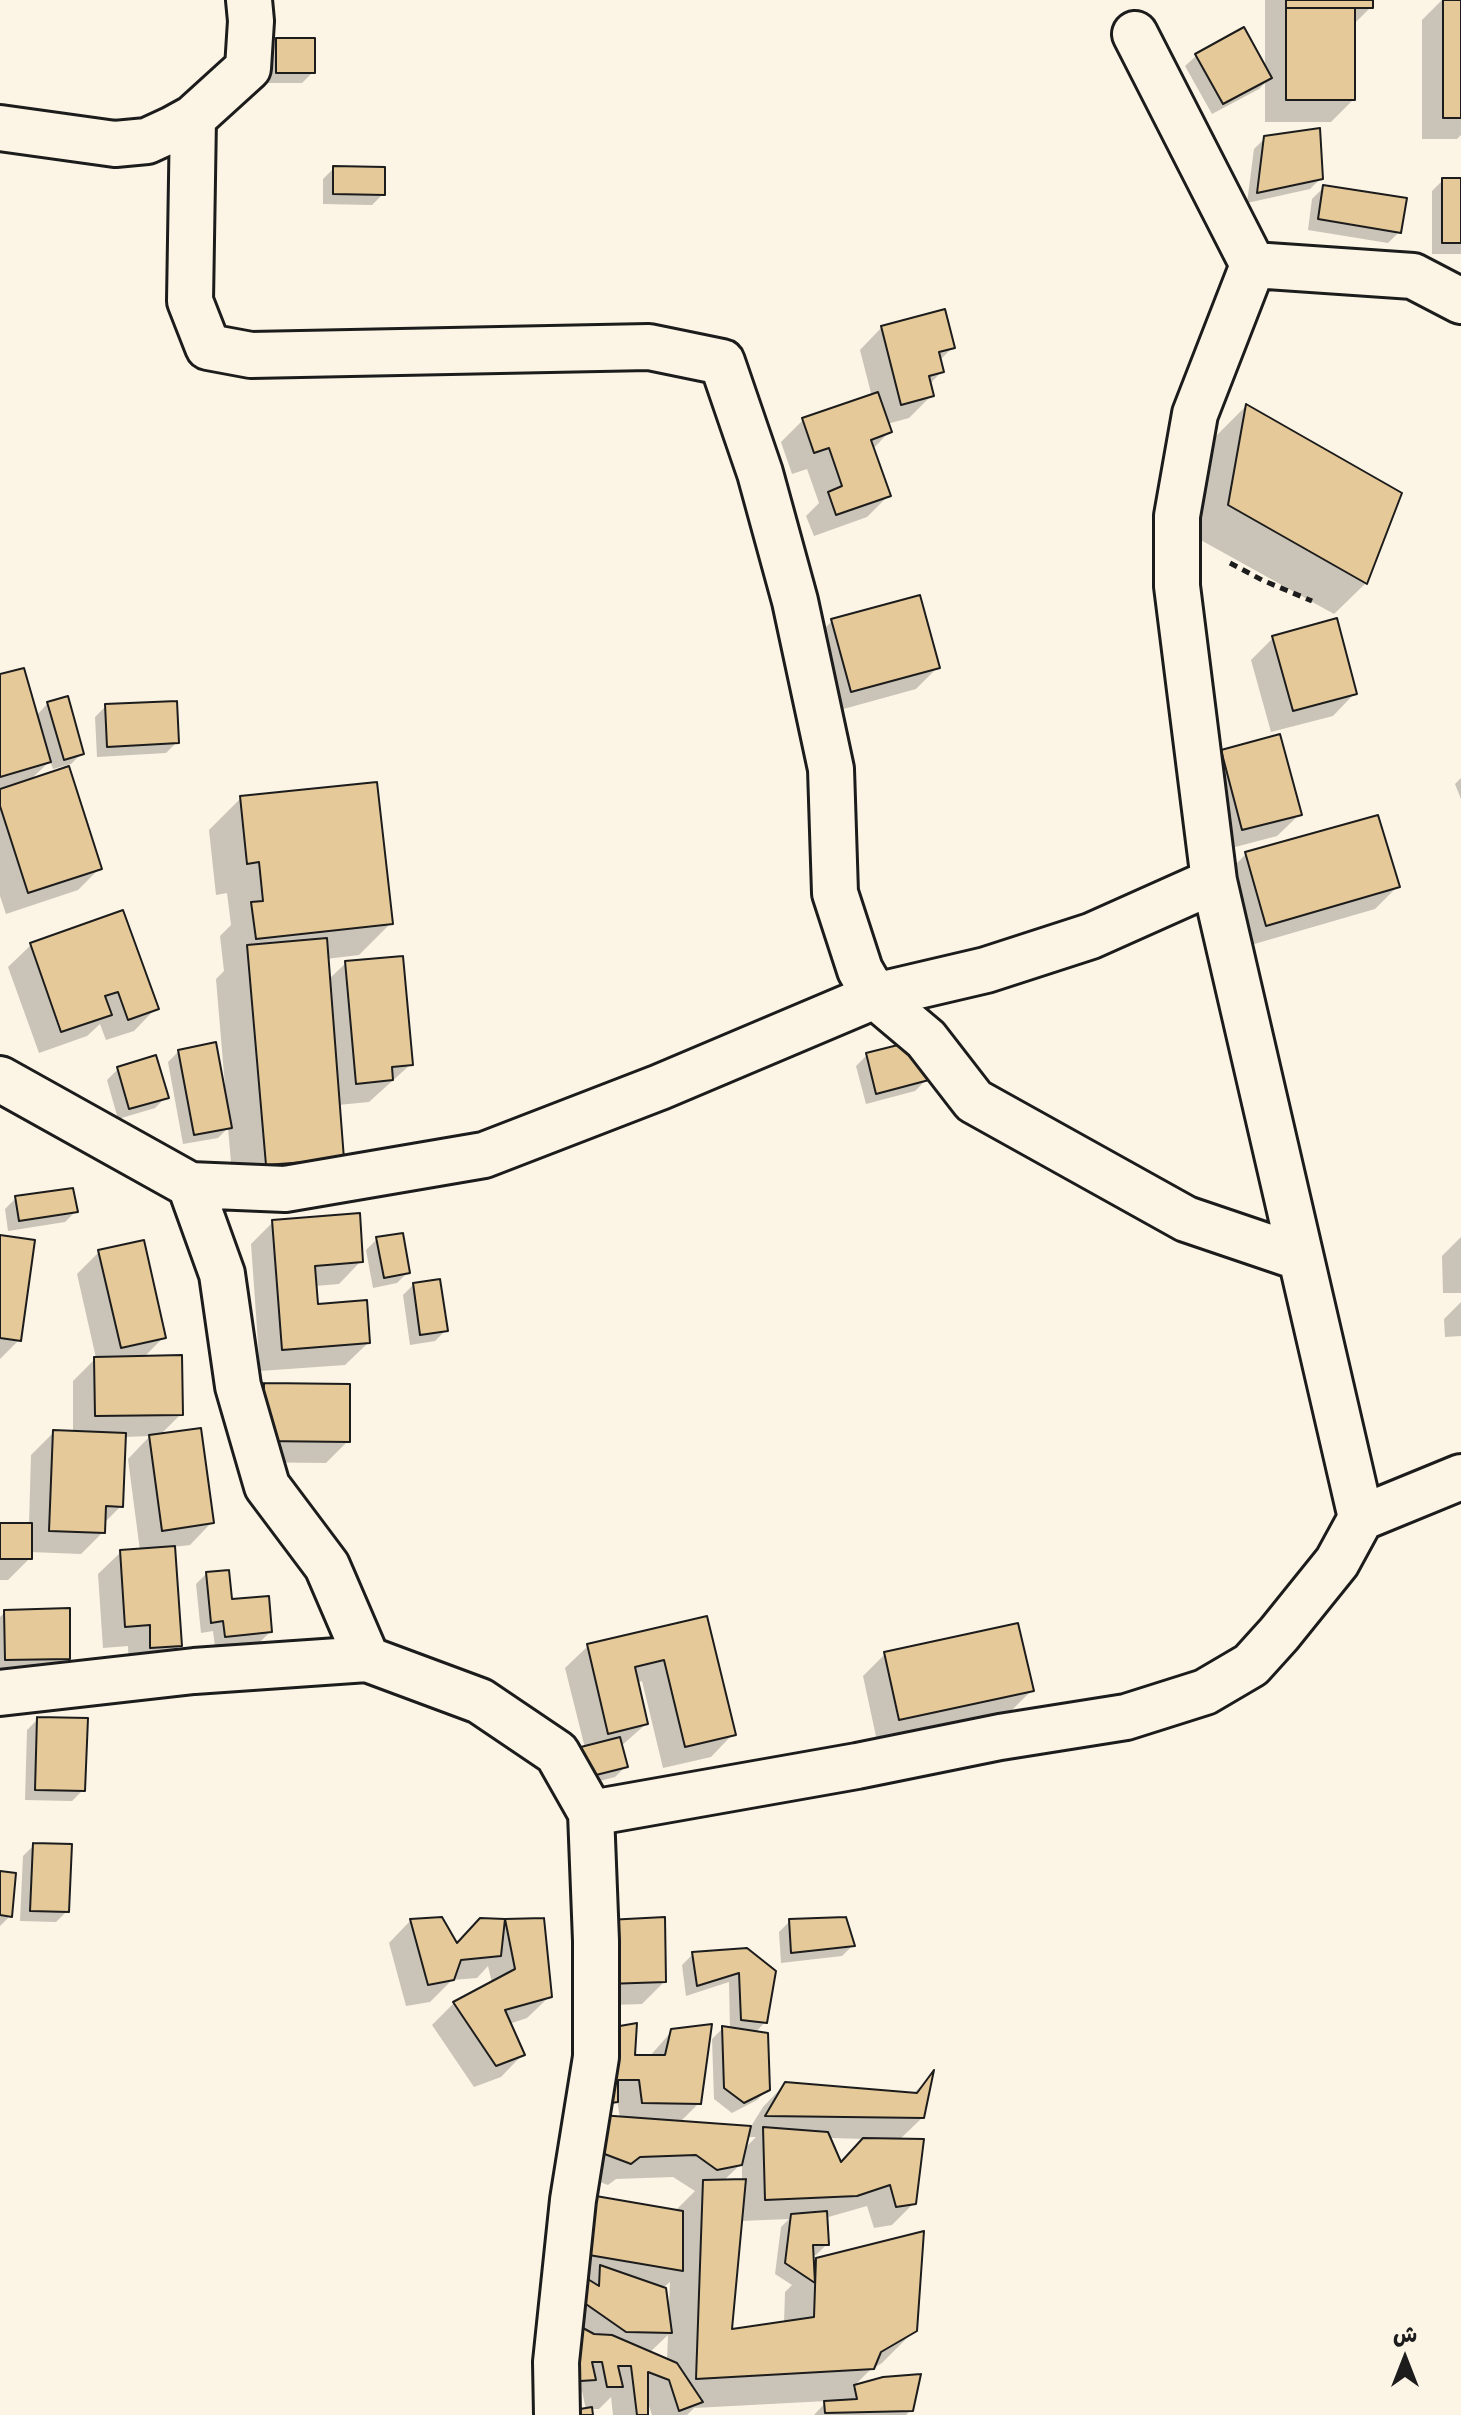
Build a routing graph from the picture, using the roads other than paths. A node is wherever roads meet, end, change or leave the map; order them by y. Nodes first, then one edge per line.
1 (249, 0) edge
2 (1135, 34) dead end
3 (193, 118) junction
4 (0, 128) edge
5 (1253, 265) junction
6 (1461, 301) edge
7 (1214, 881) junction
8 (875, 996) junction
9 (0, 1079) edge
10 (190, 1185) junction
11 (1301, 1258) junction
12 (1461, 1477) edge
13 (1361, 1518) junction
14 (367, 1659) junction
15 (0, 1693) edge
16 (591, 1813) junction
17 (557, 2415) edge

1 - 3 street
2 - 5 street
3 - 4 street
3 - 8 street
5 - 6 street
5 - 7 street
7 - 8 street
7 - 11 street
8 - 10 street
8 - 11 street
9 - 10 street
10 - 14 street
11 - 13 street
12 - 13 street
13 - 16 street
14 - 15 street
14 - 16 street
16 - 17 street

